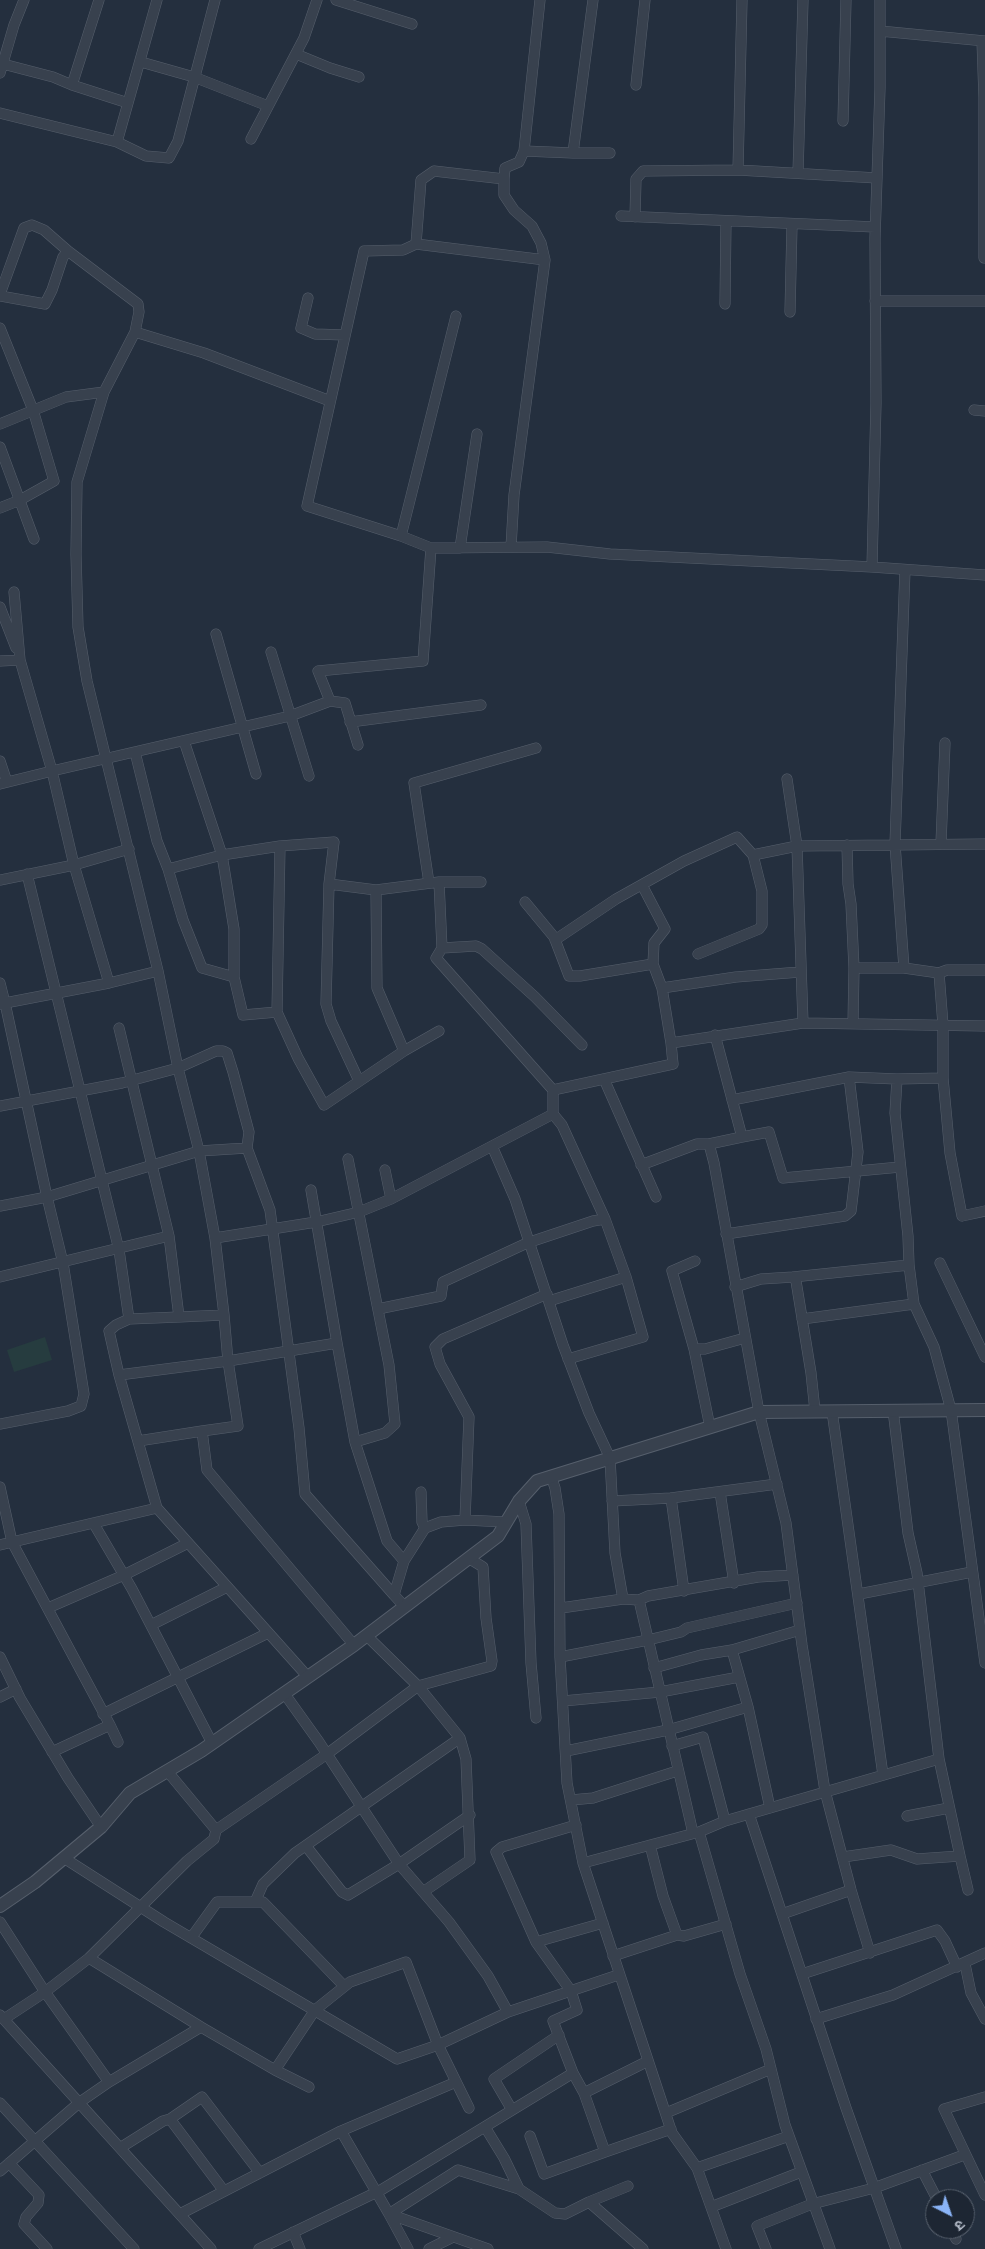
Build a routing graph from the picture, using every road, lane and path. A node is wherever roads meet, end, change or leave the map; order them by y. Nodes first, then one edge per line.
1 (24, 0) edge
2 (99, 0) edge
3 (157, 0) edge
4 (215, 0) edge
5 (316, 0) edge
6 (336, 0) edge
7 (540, 0) edge
8 (594, 0) edge
9 (645, 0) edge
10 (742, 0) edge
11 (803, 0) edge
12 (846, 0) edge
13 (880, 0) edge
14 (412, 24) dead end
15 (880, 31) junction
16 (983, 41) edge
17 (296, 54) junction
18 (141, 62) junction
19 (1, 68) edge
20 (194, 76) junction
21 (359, 77) dead end
22 (636, 85) dead end
23 (72, 86) junction
24 (128, 103) junction
25 (268, 106) junction
26 (0, 113) edge
27 (843, 121) dead end
28 (251, 139) dead end
29 (117, 142) junction
30 (524, 151) junction
31 (573, 152) junction
32 (610, 153) dead end
33 (738, 170) junction
34 (798, 173) junction
35 (877, 178) junction
36 (504, 179) junction
37 (621, 216) dead end
38 (635, 217) junction
39 (726, 221) junction
40 (792, 225) junction
41 (875, 227) junction
42 (416, 244) junction
43 (68, 251) junction
44 (984, 258) edge
45 (545, 260) junction
46 (0, 295) edge
47 (308, 298) dead end
48 (875, 301) junction
49 (985, 302) edge
50 (725, 304) dead end
51 (790, 312) dead end
52 (456, 316) dead end
53 (0, 328) edge
54 (135, 332) junction
55 (345, 335) junction
56 (104, 392) junction
57 (330, 401) junction
58 (33, 410) junction
59 (974, 410) dead end
60 (985, 411) edge
61 (0, 424) edge
62 (477, 434) dead end
63 (0, 446) edge
64 (20, 500) junction
65 (0, 508) edge
66 (401, 536) junction
67 (34, 540) dead end
68 (511, 547) junction
69 (431, 548) junction
70 (460, 548) junction
71 (872, 567) junction
72 (905, 570) junction
73 (985, 575) edge
74 (14, 592) dead end
75 (0, 607) edge
76 (216, 634) dead end
77 (272, 652) dead end
78 (20, 660) junction
79 (0, 661) edge
80 (330, 701) junction
81 (481, 705) dead end
82 (290, 716) junction
83 (350, 722) junction
84 (242, 727) junction
85 (184, 740) junction
86 (945, 743) dead end
87 (358, 745) dead end
88 (536, 748) dead end
89 (135, 752) junction
90 (107, 758) junction
91 (0, 761) edge
92 (52, 771) junction
93 (256, 774) dead end
94 (309, 776) dead end
95 (786, 778) dead end
96 (4, 783) edge
97 (941, 843) junction
98 (895, 844) junction
99 (985, 844) edge
100 (847, 845) junction
101 (280, 846) junction
102 (797, 846) junction
103 (129, 849) junction
104 (222, 855) junction
105 (753, 855) junction
106 (74, 865) junction
107 (168, 868) junction
108 (27, 874) junction
109 (0, 880) edge
110 (434, 882) junction
111 (481, 882) dead end
112 (329, 884) junction
113 (642, 885) junction
114 (376, 890) junction
115 (525, 902) dead end
116 (555, 940) junction
117 (442, 948) junction
118 (698, 954) dead end
119 (653, 964) junction
120 (854, 968) junction
121 (904, 968) junction
122 (985, 970) edge
123 (158, 971) junction
124 (800, 972) junction
125 (939, 973) junction
126 (234, 977) junction
127 (0, 983) edge
128 (109, 983) junction
129 (662, 988) junction
130 (57, 993) junction
131 (2, 1003) edge
132 (277, 1012) junction
133 (803, 1023) junction
134 (853, 1024) junction
135 (943, 1025) junction
136 (985, 1026) edge
137 (119, 1028) dead end
138 (439, 1031) dead end
139 (715, 1035) junction
140 (671, 1044) junction
141 (582, 1045) dead end
142 (404, 1051) junction
143 (178, 1068) junction
144 (849, 1077) junction
145 (943, 1078) junction
146 (604, 1079) junction
147 (897, 1079) junction
148 (132, 1080) junction
149 (359, 1081) junction
150 (553, 1090) junction
151 (79, 1091) junction
152 (732, 1100) junction
153 (26, 1101) junction
154 (0, 1106) edge
155 (553, 1114) junction
156 (742, 1137) junction
157 (708, 1144) junction
158 (492, 1146) junction
159 (247, 1148) junction
160 (199, 1151) junction
161 (348, 1159) dead end
162 (641, 1165) junction
163 (154, 1166) junction
164 (900, 1167) junction
165 (385, 1170) dead end
166 (855, 1171) junction
167 (101, 1181) junction
168 (311, 1190) dead end
169 (47, 1197) junction
170 (656, 1197) dead end
171 (391, 1199) junction
172 (0, 1206) edge
173 (985, 1211) edge
174 (359, 1212) junction
175 (605, 1220) junction
176 (316, 1222) junction
177 (272, 1228) junction
178 (726, 1234) junction
179 (169, 1236) junction
180 (216, 1238) junction
181 (529, 1242) junction
182 (119, 1250) junction
183 (695, 1261) dead end
184 (63, 1263) junction
185 (940, 1263) dead end
186 (909, 1264) junction
187 (1, 1275) edge
188 (626, 1277) junction
189 (793, 1277) junction
190 (735, 1287) junction
191 (548, 1298) junction
192 (914, 1304) junction
193 (378, 1309) junction
194 (224, 1315) junction
195 (179, 1317) junction
196 (129, 1319) junction
197 (802, 1319) junction
198 (745, 1338) junction
199 (337, 1343) junction
200 (694, 1349) junction
201 (288, 1351) junction
202 (985, 1357) edge
203 (568, 1359) junction
204 (228, 1361) junction
205 (118, 1375) junction
206 (893, 1410) junction
207 (951, 1410) junction
208 (815, 1411) junction
209 (832, 1411) junction
210 (759, 1412) junction
211 (984, 1412) edge
212 (0, 1424) edge
213 (710, 1427) junction
214 (202, 1431) junction
215 (138, 1441) junction
216 (355, 1442) junction
217 (610, 1458) junction
218 (551, 1476) junction
219 (777, 1484) junction
220 (0, 1487) edge
221 (420, 1492) dead end
222 (720, 1492) junction
223 (671, 1498) junction
224 (519, 1501) junction
225 (612, 1501) junction
226 (157, 1508) junction
227 (465, 1520) junction
228 (506, 1522) junction
229 (94, 1524) junction
230 (424, 1528) junction
231 (12, 1542) junction
232 (188, 1543) junction
233 (0, 1545) edge
234 (470, 1558) junction
235 (404, 1562) junction
236 (972, 1572) junction
237 (124, 1575) junction
238 (793, 1576) junction
239 (918, 1581) junction
240 (734, 1582) junction
241 (227, 1587) junction
242 (684, 1591) junction
243 (859, 1594) junction
244 (394, 1595) junction
245 (623, 1599) junction
246 (639, 1600) junction
247 (797, 1603) junction
248 (405, 1607) junction
249 (48, 1608) junction
250 (561, 1608) junction
251 (151, 1625) junction
252 (800, 1630) junction
253 (268, 1633) junction
254 (366, 1636) junction
255 (648, 1640) junction
256 (354, 1644) junction
257 (732, 1650) junction
258 (0, 1657) edge
259 (560, 1658) junction
260 (985, 1663) edge
261 (654, 1668) junction
262 (308, 1677) junction
263 (739, 1677) junction
264 (178, 1679) junction
265 (418, 1686) junction
266 (16, 1689) junction
267 (660, 1692) junction
268 (284, 1693) junction
269 (0, 1697) edge
270 (563, 1701) junction
271 (748, 1708) junction
272 (103, 1714) junction
273 (536, 1718) dead end
274 (110, 1725) junction
275 (668, 1730) junction
276 (460, 1738) junction
277 (118, 1742) dead end
278 (212, 1744) junction
279 (672, 1746) junction
280 (566, 1751) junction
281 (52, 1752) junction
282 (327, 1754) junction
283 (939, 1759) junction
284 (677, 1771) junction
285 (168, 1772) junction
286 (883, 1775) junction
287 (825, 1791) junction
288 (571, 1800) junction
289 (361, 1808) junction
290 (770, 1808) junction
291 (950, 1808) junction
292 (749, 1814) junction
293 (470, 1815) junction
294 (907, 1816) dead end
295 (725, 1821) junction
296 (576, 1825) junction
297 (101, 1827) junction
298 (216, 1830) junction
299 (696, 1832) junction
300 (650, 1845) junction
301 (306, 1846) junction
302 (960, 1856) junction
303 (843, 1857) junction
304 (64, 1858) junction
305 (582, 1863) junction
306 (399, 1864) junction
307 (851, 1890) junction
308 (968, 1890) dead end
309 (423, 1892) junction
310 (255, 1902) junction
311 (0, 1906) edge
312 (139, 1906) junction
313 (782, 1914) junction
314 (0, 1922) edge
315 (603, 1922) junction
316 (726, 1924) junction
317 (677, 1935) junction
318 (191, 1938) junction
319 (536, 1942) junction
320 (870, 1953) junction
321 (985, 1953) edge
322 (613, 1956) junction
323 (88, 1958) junction
324 (961, 1965) junction
325 (802, 1974) junction
326 (618, 1975) junction
327 (344, 1986) junction
328 (571, 1991) junction
329 (45, 1992) junction
330 (315, 2010) junction
331 (508, 2012) junction
332 (2, 2017) edge
333 (816, 2019) junction
334 (985, 2019) edge
335 (202, 2027) junction
336 (559, 2035) junction
337 (438, 2045) junction
338 (648, 2061) junction
339 (771, 2068) junction
340 (275, 2070) junction
341 (573, 2073) junction
342 (108, 2082) junction
343 (456, 2082) junction
344 (309, 2087) dead end
345 (584, 2093) junction
346 (985, 2097) edge
347 (0, 2102) edge
348 (80, 2102) junction
349 (470, 2108) dead end
350 (512, 2110) junction
351 (666, 2113) junction
352 (170, 2119) junction
353 (485, 2127) junction
354 (671, 2129) junction
355 (341, 2130) junction
356 (530, 2136) dead end
357 (789, 2136) junction
358 (35, 2140) junction
359 (120, 2148) junction
360 (605, 2152) junction
361 (964, 2155) junction
362 (9, 2163) junction
363 (697, 2168) junction
364 (922, 2170) junction
365 (0, 2171) edge
366 (801, 2172) junction
367 (260, 2173) junction
368 (628, 2186) dead end
369 (874, 2188) junction
370 (519, 2189) junction
371 (931, 2189) edge
372 (224, 2191) junction
373 (376, 2192) junction
374 (985, 2195) edge
375 (589, 2202) junction
376 (812, 2204) junction
377 (711, 2207) junction
378 (180, 2214) junction
379 (389, 2214) junction
380 (293, 2232) junction
381 (454, 2237) junction
382 (47, 2249) edge
383 (134, 2249) edge
384 (211, 2249) edge
385 (259, 2249) edge
386 (300, 2249) edge
387 (408, 2249) edge
388 (429, 2249) edge
389 (488, 2249) edge
390 (643, 2249) edge
391 (726, 2249) edge
392 (766, 2249) edge
393 (830, 2249) edge
394 (896, 2249) edge

1 - 19 street
2 - 23 street
3 - 18 street
4 - 20 street
5 - 17 street
6 - 14 street
7 - 30 street
8 - 31 street
9 - 22 street
10 - 33 street
11 - 34 street
12 - 27 street
13 - 15 street
15 - 16 street
15 - 35 street
16 - 44 street
17 - 21 street
17 - 25 street
18 - 20 street
18 - 24 street
19 - 23 street
20 - 25 street
20 - 29 street
23 - 24 street
24 - 29 street
25 - 28 street
26 - 29 street
30 - 31 street
30 - 36 street
31 - 32 street
33 - 34 street
33 - 38 street
34 - 35 street
35 - 41 street
36 - 42 street
36 - 45 street
37 - 38 street
38 - 39 street
39 - 40 street
39 - 50 street
40 - 41 street
40 - 51 street
41 - 48 street
42 - 45 street
42 - 55 street
43 - 46 street
43 - 46 street
43 - 54 street
45 - 68 street
47 - 55 street
48 - 49 street
48 - 71 street
52 - 66 street
53 - 58 street
54 - 56 street
54 - 57 street
55 - 57 street
56 - 58 street
56 - 90 street
57 - 66 street
58 - 61 street
58 - 64 street
59 - 60 street
62 - 70 street
63 - 64 street
64 - 65 street
64 - 67 street
66 - 69 street
68 - 70 street
68 - 71 street
69 - 70 street
69 - 80 street
71 - 72 street
72 - 73 street
72 - 98 street
74 - 78 street
75 - 78 street
76 - 84 street
77 - 82 street
78 - 79 street
78 - 92 street
80 - 82 street
80 - 83 street
81 - 83 street
82 - 84 street
82 - 94 street
83 - 87 street
84 - 85 street
84 - 93 street
85 - 89 street
85 - 104 street
86 - 97 street
88 - 110 street
89 - 90 street
89 - 107 street
90 - 92 street
90 - 103 street
91 - 96 street
92 - 96 street
92 - 106 street
95 - 102 street
97 - 98 street
97 - 99 street
98 - 100 street
98 - 121 street
100 - 102 street
100 - 120 street
101 - 104 street
101 - 112 street
101 - 132 street
102 - 105 street
102 - 124 street
103 - 106 street
103 - 123 street
104 - 107 street
104 - 126 street
105 - 113 street
105 - 118 street
106 - 108 street
106 - 128 street
107 - 126 street
108 - 109 street
108 - 130 street
110 - 111 street
110 - 114 street
110 - 117 street
112 - 114 street
112 - 149 street
113 - 116 street
113 - 119 street
114 - 142 street
115 - 116 street
116 - 119 street
117 - 141 street
117 - 150 street
119 - 129 street
120 - 121 street
120 - 134 street
121 - 125 street
122 - 125 street
123 - 128 street
123 - 143 street
124 - 129 street
124 - 133 street
125 - 135 street
126 - 132 street
127 - 131 street
128 - 130 street
129 - 140 street
130 - 131 street
130 - 151 street
131 - 153 street
132 - 149 street
133 - 134 street
133 - 139 street
134 - 135 street
135 - 136 street
135 - 145 street
137 - 148 street
138 - 142 street
139 - 140 street
139 - 152 street
140 - 146 street
142 - 149 street
143 - 148 street
143 - 159 street
143 - 160 street
144 - 147 street
144 - 152 street
144 - 166 street
145 - 147 street
145 - 173 street
146 - 150 street
146 - 162 street
147 - 164 street
148 - 151 street
148 - 163 street
150 - 155 street
151 - 153 street
151 - 167 street
152 - 156 street
153 - 154 street
153 - 169 street
155 - 158 street
155 - 175 street
156 - 157 street
156 - 166 street
157 - 162 street
157 - 178 street
158 - 171 street
158 - 181 street
159 - 160 street
159 - 177 street
160 - 163 street
160 - 180 street
161 - 174 street
162 - 170 street
163 - 167 street
163 - 179 street
164 - 166 street
164 - 186 street
165 - 171 street
166 - 178 street
167 - 169 street
167 - 182 street
168 - 176 street
169 - 172 street
169 - 184 street
171 - 174 street
174 - 176 street
174 - 193 street
175 - 181 street
175 - 188 street
176 - 177 street
176 - 199 street
177 - 180 street
177 - 201 street
178 - 190 street
179 - 182 street
179 - 195 street
180 - 194 street
181 - 191 street
181 - 193 street
182 - 184 street
182 - 196 street
183 - 200 street
184 - 187 street
184 - 212 street
185 - 202 street
186 - 189 street
186 - 192 street
188 - 191 street
188 - 203 street
189 - 190 street
189 - 197 street
190 - 198 street
191 - 203 street
191 - 227 street
192 - 197 street
192 - 207 street
193 - 216 street
194 - 195 street
194 - 204 street
195 - 196 street
196 - 205 street
197 - 208 street
198 - 200 street
198 - 210 street
199 - 201 street
199 - 216 street
200 - 213 street
201 - 204 street
201 - 244 street
203 - 217 street
204 - 205 street
204 - 214 street
205 - 215 street
206 - 207 street
206 - 209 street
206 - 239 street
207 - 211 street
207 - 236 street
208 - 209 street
208 - 210 street
209 - 243 street
210 - 213 street
210 - 219 street
213 - 217 street
214 - 215 street
214 - 256 street
215 - 226 street
216 - 235 street
217 - 218 street
217 - 225 street
218 - 224 street
218 - 250 street
219 - 222 street
219 - 238 street
220 - 231 street
221 - 230 street
222 - 223 street
222 - 240 street
223 - 225 street
223 - 242 street
224 - 228 street
224 - 273 street
225 - 245 street
226 - 229 street
226 - 232 street
227 - 228 street
227 - 230 street
228 - 234 street
229 - 231 street
229 - 237 street
230 - 235 street
231 - 233 street
231 - 249 street
232 - 237 street
232 - 241 street
234 - 248 street
234 - 265 street
235 - 244 street
236 - 239 street
236 - 260 street
237 - 249 street
237 - 251 street
238 - 240 street
238 - 247 street
239 - 243 street
239 - 283 street
240 - 242 street
241 - 251 street
241 - 253 street
242 - 246 street
243 - 286 street
244 - 248 street
245 - 246 street
245 - 250 street
246 - 255 street
247 - 252 street
247 - 255 street
248 - 254 street
249 - 272 street
250 - 259 street
251 - 264 street
252 - 257 street
252 - 287 street
253 - 262 street
253 - 264 street
254 - 256 street
254 - 265 street
255 - 259 street
255 - 261 street
256 - 262 street
257 - 261 street
257 - 263 street
258 - 266 street
259 - 270 street
261 - 267 street
262 - 268 street
263 - 267 street
263 - 271 street
264 - 272 street
264 - 278 street
265 - 276 street
265 - 282 street
266 - 269 street
266 - 281 street
267 - 270 street
267 - 275 street
268 - 278 street
268 - 282 street
270 - 280 street
271 - 275 street
271 - 290 street
272 - 274 street
274 - 277 street
274 - 281 street
275 - 279 street
275 - 280 street
276 - 289 street
276 - 293 street
278 - 285 street
279 - 284 street
279 - 295 street
280 - 288 street
281 - 297 street
282 - 289 street
282 - 298 street
283 - 286 street
283 - 291 street
284 - 288 street
284 - 299 street
285 - 297 street
285 - 298 street
286 - 287 street
287 - 290 street
287 - 303 street
288 - 296 street
289 - 301 street
289 - 306 street
290 - 292 street
291 - 294 street
291 - 302 street
292 - 295 street
292 - 313 street
293 - 306 street
293 - 309 street
295 - 299 street
296 - 305 street
296 - 319 street
297 - 304 street
298 - 312 street
299 - 300 street
299 - 316 street
300 - 305 street
300 - 317 street
301 - 306 street
301 - 310 street
302 - 303 street
302 - 308 street
303 - 307 street
304 - 311 street
304 - 312 street
305 - 315 street
306 - 309 street
307 - 313 street
307 - 320 street
309 - 331 street
310 - 318 street
310 - 327 street
312 - 318 street
312 - 323 street
313 - 325 street
314 - 329 street
315 - 319 street
315 - 322 street
316 - 317 street
316 - 339 street
317 - 322 street
318 - 330 street
319 - 328 street
320 - 324 street
320 - 325 street
321 - 324 street
322 - 326 street
323 - 329 street
323 - 335 street
324 - 333 street
324 - 334 street
325 - 333 street
326 - 328 street
326 - 338 street
327 - 330 street
327 - 337 street
328 - 331 street
328 - 336 street
329 - 332 street
329 - 342 street
330 - 337 street
330 - 340 street
331 - 337 street
332 - 348 street
333 - 369 street
335 - 340 street
335 - 342 street
336 - 341 street
336 - 350 street
337 - 343 street
338 - 345 street
338 - 351 street
339 - 351 street
339 - 357 street
340 - 344 street
341 - 345 street
341 - 350 street
342 - 348 street
343 - 349 street
343 - 355 street
345 - 360 street
346 - 361 street
347 - 358 street
348 - 358 street
348 - 359 street
350 - 353 street
351 - 354 street
352 - 359 street
352 - 367 street
352 - 372 street
353 - 370 street
353 - 373 street
354 - 360 street
354 - 363 street
355 - 367 street
355 - 373 street
356 - 360 street
357 - 363 street
357 - 366 street
358 - 362 street
358 - 383 street
359 - 378 street
361 - 364 street
361 - 374 street
362 - 365 street
362 - 382 street
363 - 377 street
364 - 369 street
364 - 371 street
366 - 376 street
366 - 377 street
367 - 372 street
368 - 375 street
369 - 376 street
369 - 394 street
370 - 375 street
370 - 379 street
372 - 378 street
373 - 379 street
373 - 380 street
375 - 390 street
376 - 392 street
376 - 393 street
377 - 391 street
378 - 384 street
379 - 381 street
379 - 387 street
380 - 385 street
380 - 386 street
381 - 388 street
381 - 389 street

